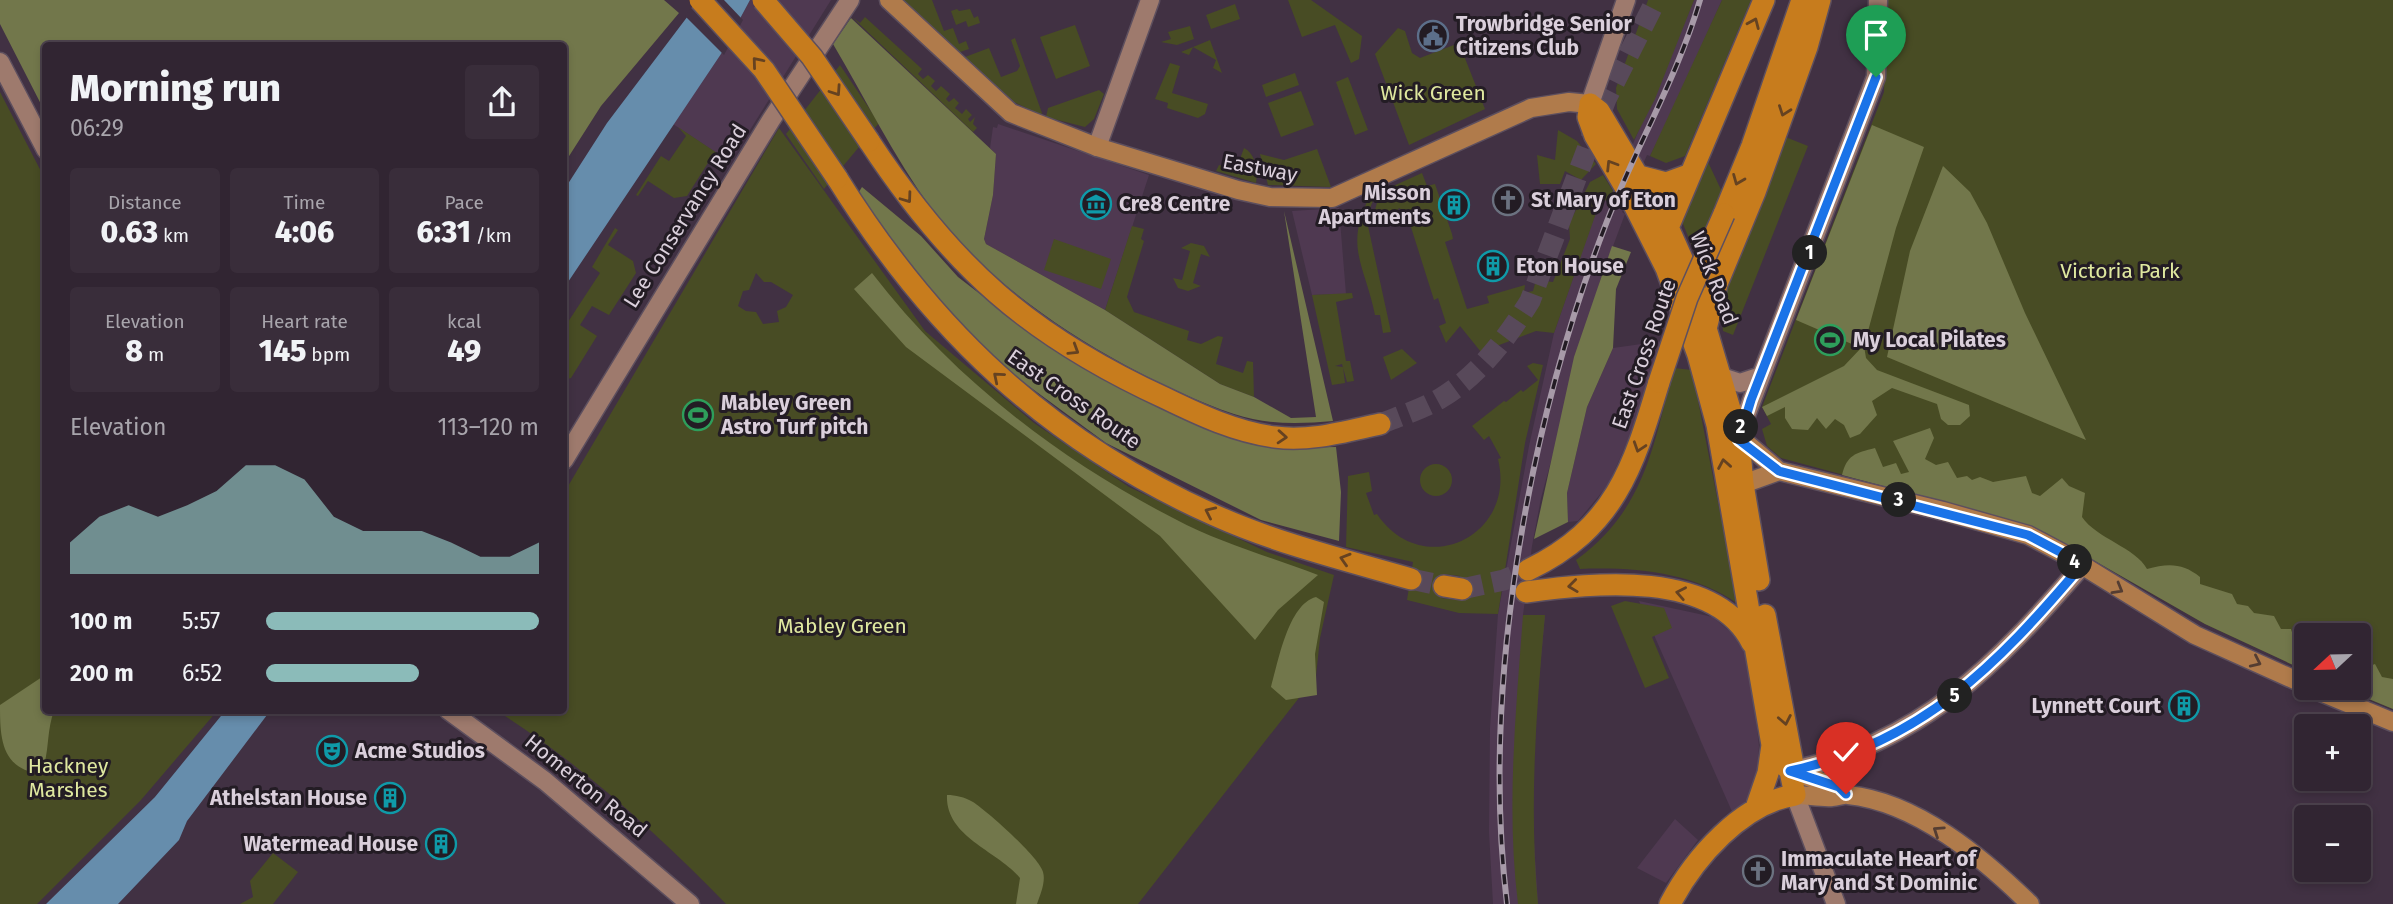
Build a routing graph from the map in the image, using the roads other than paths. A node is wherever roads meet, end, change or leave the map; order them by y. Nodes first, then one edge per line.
1 (700, 0) edge
2 (763, 0) edge
3 (850, 0) edge
4 (889, 0) edge
5 (1150, 0) edge
6 (1626, 0) edge
7 (1764, 0) edge
8 (1802, 0) edge
9 (1821, 0) edge
10 (1878, 0) edge
11 (0, 62) edge
12 (1590, 104) junction
13 (42, 142) edge
14 (1097, 147) junction
15 (1688, 175) junction
16 (1639, 176) junction
17 (1667, 225) junction
18 (1666, 268) junction
19 (1707, 325) junction
20 (1761, 376) junction
21 (1723, 377) junction
22 (1380, 424) tunnel mouth
23 (1738, 438) junction
24 (567, 455) edge
25 (1779, 471) junction
26 (1743, 484) junction
27 (1731, 506) junction
28 (2081, 566) junction
29 (1528, 570) tunnel mouth
30 (1411, 579) tunnel mouth
31 (1526, 592) tunnel mouth
32 (1757, 654) junction
33 (2294, 680) edge
34 (2340, 700) edge
35 (453, 714) edge
36 (2393, 722) edge
37 (1772, 745) junction
38 (1790, 771) junction
39 (1846, 794) junction
40 (1795, 795) junction
41 (1756, 808) junction
42 (690, 904) edge
43 (1670, 904) edge
44 (1836, 904) edge
45 (2030, 904) edge

30 -> 1 highway, East Cross Route, bridge
2 -> 22 highway, East Cross Route, bridge
3 - 24 street, Lee Conservancy Road
4 - 14 main road, Eastway
5 - 14 street
6 - 12 street
15 -> 7 highway
8 -> 29 highway, East Cross Route, bridge
9 -> 19 highway
10 - 20 street
11 - 13 street
12 - 14 main road, Eastway
12 - 16 highway, Wick Road
18 -> 12 highway, Wick Road
15 - 16 highway
15 - 17 highway
16 - 17 highway, Wick Road
17 - 18 highway
17 - 19 highway, Wick Road
27 -> 18 highway, Wick Road
19 - 21 highway, Wick Road
20 - 21 street
20 - 23 street
21 - 23 highway, Wick Road
23 - 25 main road
23 - 26 highway, Wick Road
25 - 26 main road
25 - 28 main road
26 - 27 main road
26 -> 38 highway, Wick Road
27 - 32 highway, Wick Road
28 -> 33 main road
28 - 38 street
32 -> 31 highway
32 - 37 highway, Wick Road
34 - 36 main road
35 - 42 street, Homerton Road
37 - 38 highway, Wick Road
37 - 41 highway
38 - 39 main road
38 - 40 highway, Wick Road
39 - 40 main road
45 -> 39 main road
40 - 41 highway
40 - 44 street, Wick Road
41 - 43 highway

